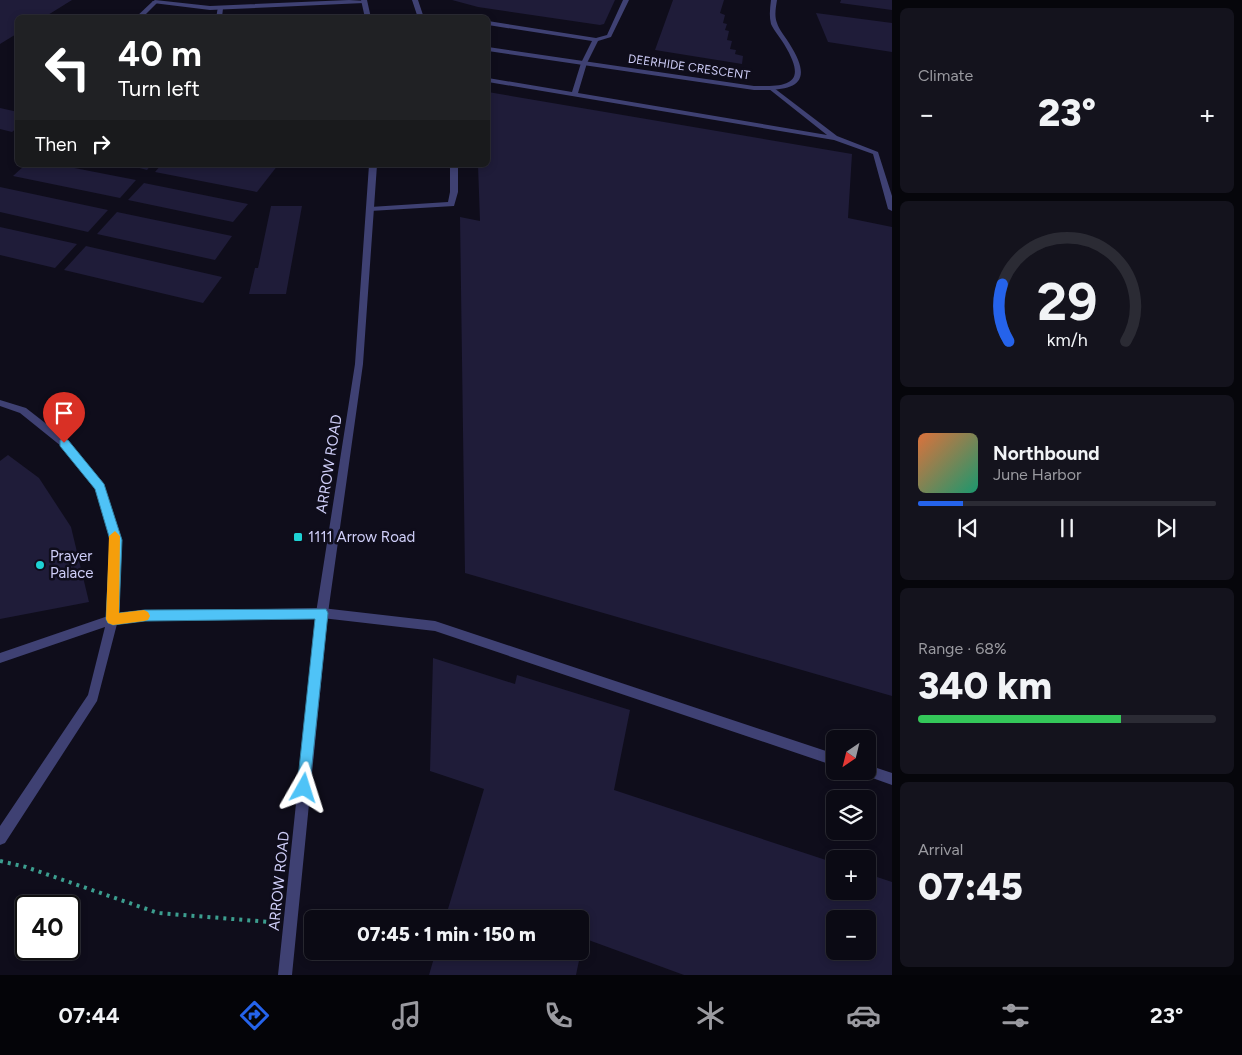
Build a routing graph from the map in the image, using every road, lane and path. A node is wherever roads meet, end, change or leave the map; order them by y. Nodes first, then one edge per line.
1 (364, 0) edge
2 (415, 0) edge
3 (626, 0) edge
4 (774, 0) edge
5 (220, 8) junction
6 (141, 15) edge
7 (219, 15) edge
8 (367, 15) edge
9 (420, 15) edge
10 (490, 23) edge
11 (596, 40) junction
12 (490, 49) edge
13 (584, 63) junction
14 (490, 80) edge
15 (772, 89) junction
16 (575, 94) junction
17 (835, 138) junction
18 (373, 167) edge
19 (454, 167) edge
20 (370, 209) junction
21 (892, 210) edge
22 (0, 403) edge
23 (322, 613) junction
24 (113, 619) junction
25 (0, 658) edge
26 (826, 757) edge
27 (876, 774) edge
28 (892, 779) edge
29 (1, 833) edge
30 (0, 861) edge
31 (290, 924) junction
32 (285, 975) edge

1 - 5 street
1 - 8 street
2 - 9 street
3 - 11 street
4 - 15 street, DEERHIDE CRESCENT
5 - 6 street
5 - 7 street
10 - 11 street
11 - 13 street
12 - 13 street, DEERHIDE CRESCENT
13 - 15 street, DEERHIDE CRESCENT
13 - 16 street
14 - 16 street
15 - 17 street
16 - 17 street
17 - 21 street
18 - 20 street, ARROW ROAD
19 - 20 street
20 - 23 street, ARROW ROAD
22 - 24 street
23 - 24 street
23 - 26 street
23 - 31 street, ARROW ROAD
24 - 25 street
24 - 29 street
27 - 28 street
30 - 31 path
31 - 32 street, ARROW ROAD

